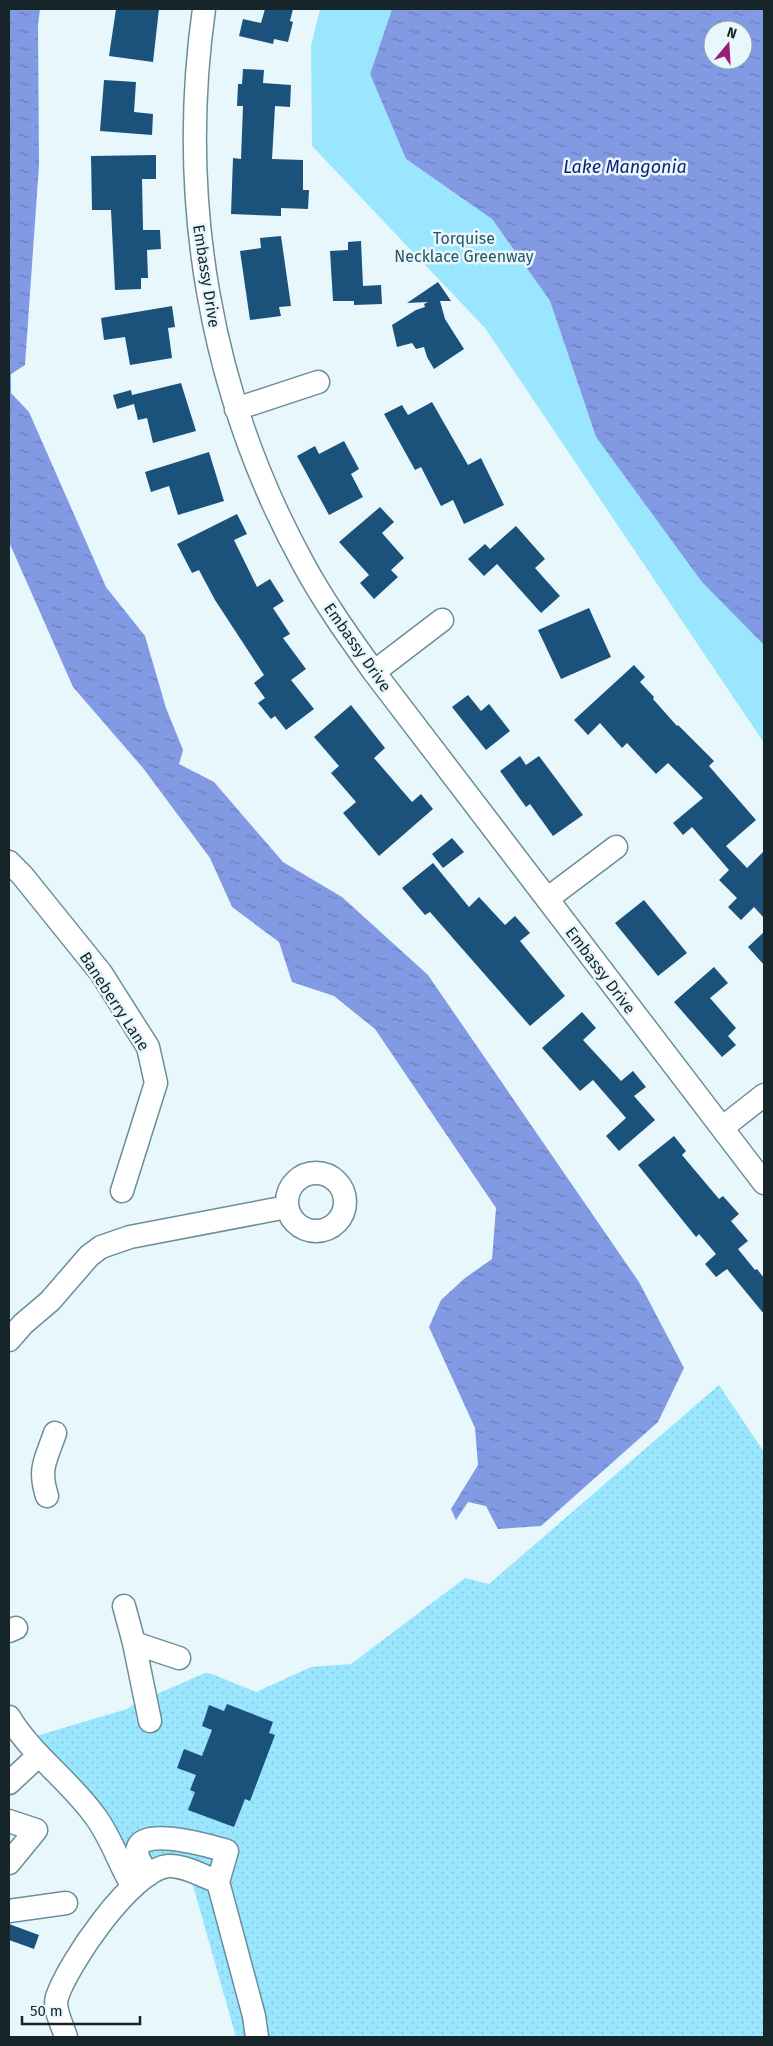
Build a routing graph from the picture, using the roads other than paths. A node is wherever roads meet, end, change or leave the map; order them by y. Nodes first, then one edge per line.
1 (204, 9) edge
2 (318, 382) dead end
3 (236, 409) junction
4 (442, 620) dead end
5 (374, 672) junction
6 (616, 847) dead end
7 (9, 862) edge
8 (548, 899) junction
9 (764, 1095) edge
10 (722, 1128) junction
11 (764, 1183) edge
12 (122, 1191) dead end
13 (287, 1207) dead end
14 (9, 1340) edge
15 (55, 1433) dead end
16 (47, 1496) dead end
17 (124, 1606) dead end
18 (134, 1643) junction
19 (179, 1658) dead end
20 (9, 1717) edge
21 (150, 1721) dead end
22 (38, 1756) junction
23 (9, 1783) edge
24 (9, 1821) edge
25 (9, 1863) edge
26 (141, 1881) junction
27 (218, 1882) junction
28 (66, 1903) dead end
29 (9, 1911) edge
30 (66, 2037) edge
31 (257, 2037) edge

1 - 3 street, Embassy Drive
2 - 3 street
3 - 5 street, Embassy Drive
4 - 5 street
5 - 8 street, Embassy Drive
6 - 8 street
7 - 12 street, Baneberry Lane
8 - 10 street, Embassy Drive
9 - 10 street
10 - 11 street, Embassy Drive
13 - 14 street
15 - 16 street
17 - 18 street
18 - 19 street
18 - 21 street
20 - 22 street
22 - 23 street
22 - 26 street
24 - 25 street
26 - 27 street
26 - 27 street
26 - 30 street
27 - 31 street
28 - 29 street

